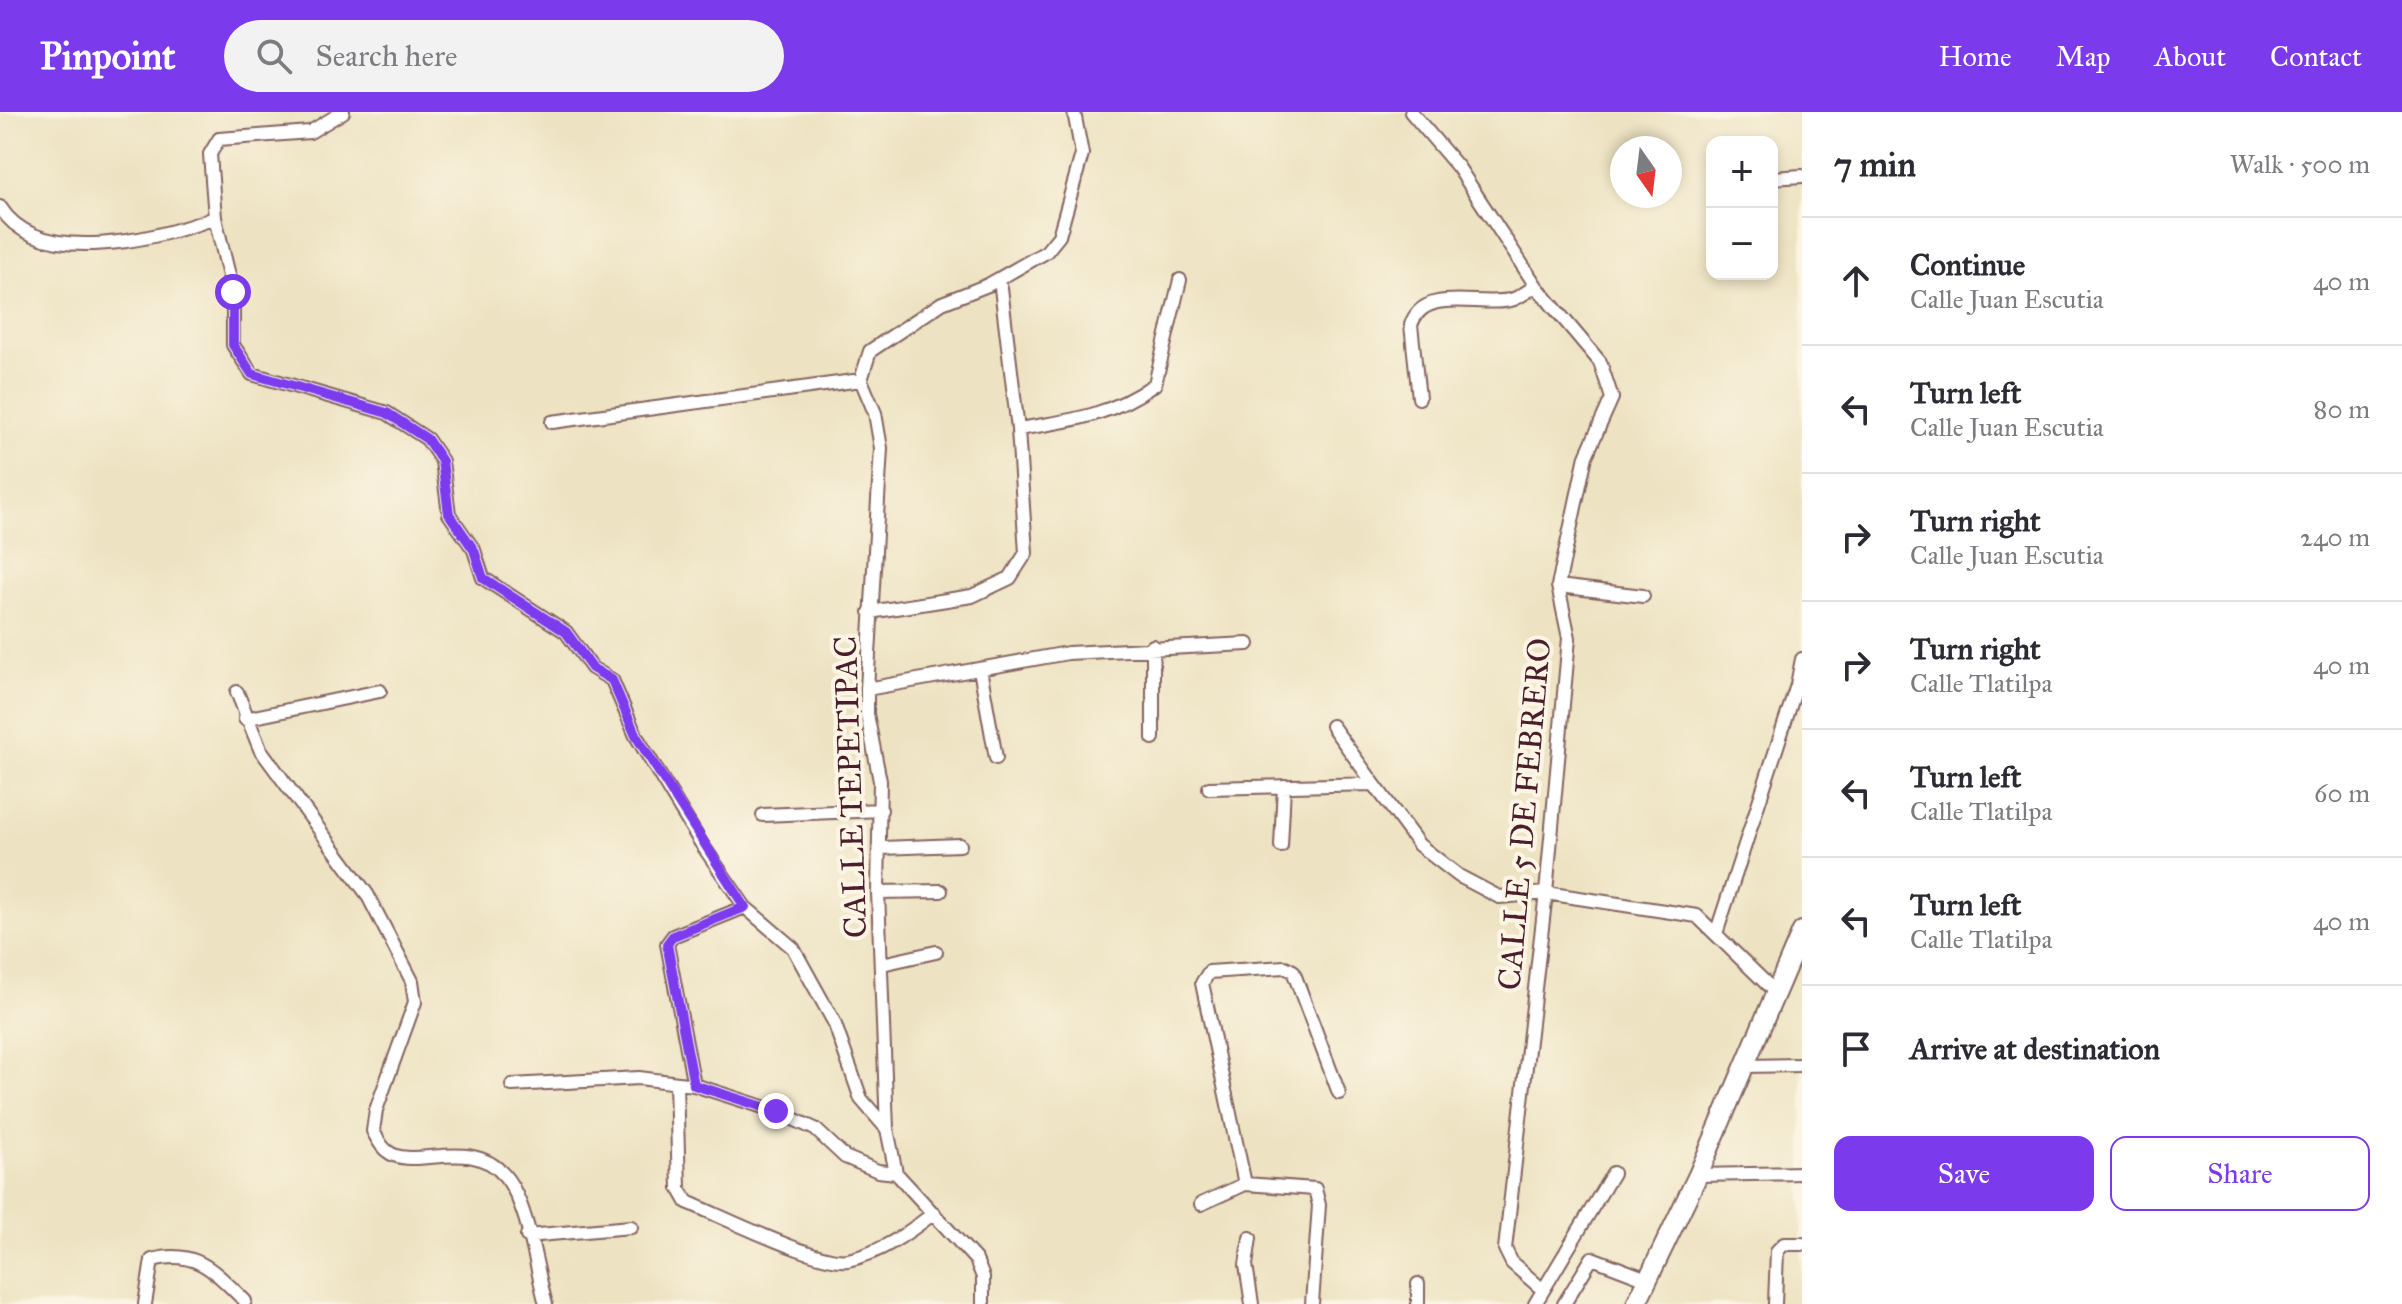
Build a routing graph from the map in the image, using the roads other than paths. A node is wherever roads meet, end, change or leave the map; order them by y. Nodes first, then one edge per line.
1 (343, 112) edge
2 (1074, 112) edge
3 (1411, 112) edge
4 (1802, 176) edge
5 (1778, 178) edge
6 (0, 207) edge
7 (215, 218) junction
8 (1180, 280) dead end
9 (1536, 286) junction
10 (1001, 288) dead end
11 (861, 380) junction
12 (1419, 398) dead end
13 (552, 422) dead end
14 (1018, 429) junction
15 (1558, 586) junction
16 (1643, 596) dead end
17 (870, 612) junction
18 (1248, 644) dead end
19 (1153, 646) junction
20 (1802, 659) edge
21 (980, 669) junction
22 (867, 689) junction
23 (380, 691) dead end
24 (237, 692) dead end
25 (245, 719) junction
26 (1332, 726) dead end
27 (1153, 738) dead end
28 (996, 758) dead end
29 (1374, 784) junction
30 (1284, 786) junction
31 (1209, 788) dead end
32 (881, 810) junction
33 (763, 815) dead end
34 (960, 845) dead end
35 (1281, 846) dead end
36 (882, 848) junction
37 (941, 891) dead end
38 (878, 892) junction
39 (1546, 893) junction
40 (745, 907) junction
41 (1802, 931) edge
42 (1716, 934) junction
43 (936, 952) dead end
44 (882, 964) junction
45 (1774, 991) junction
46 (1802, 1065) edge
47 (1745, 1066) junction
48 (676, 1083) junction
49 (512, 1085) dead end
50 (694, 1085) junction
51 (1339, 1093) dead end
52 (887, 1129) junction
53 (896, 1173) junction
54 (1613, 1173) dead end
55 (1802, 1173) edge
56 (1698, 1175) junction
57 (1245, 1184) junction
58 (1201, 1204) dead end
59 (934, 1213) junction
60 (631, 1227) dead end
61 (527, 1236) junction
62 (1250, 1238) dead end
63 (1802, 1244) edge
64 (1647, 1279) junction
65 (1418, 1284) dead end
66 (1543, 1290) junction
67 (245, 1301) dead end
68 (145, 1304) edge
69 (546, 1304) edge
70 (983, 1304) edge
71 (1252, 1304) edge
72 (1312, 1304) edge
73 (1418, 1304) edge
74 (1535, 1304) edge
75 (1564, 1304) edge
76 (1636, 1304) edge
77 (1775, 1304) edge

1 - 7 street
2 - 11 street
3 - 9 street, CALLE 5 DE FEBRERO
4 - 5 street
6 - 7 street
7 - 40 street
8 - 14 street
9 - 12 street
9 - 15 street, CALLE 5 DE FEBRERO
10 - 14 street
11 - 13 street
11 - 17 street, CALLE TEPETIPAC
14 - 17 street
15 - 16 street
15 - 39 street, CALLE 5 DE FEBRERO
17 - 22 street, CALLE TEPETIPAC
18 - 19 street
19 - 21 street
19 - 27 street
20 - 42 street
21 - 22 street
21 - 28 street
22 - 32 street, CALLE TEPETIPAC
23 - 25 street
24 - 25 street
25 - 61 street
26 - 29 street
29 - 30 street
29 - 39 street
30 - 31 street
30 - 35 street
32 - 33 street
32 - 36 street, CALLE TEPETIPAC
34 - 36 street
36 - 38 street, CALLE TEPETIPAC
37 - 38 street
38 - 44 street, CALLE TEPETIPAC
39 - 42 street
39 - 66 street, CALLE 5 DE FEBRERO
40 - 50 street
40 - 52 street
41 - 45 main road
42 - 45 street
43 - 44 street
44 - 52 street, CALLE TEPETIPAC
45 - 47 main road
46 - 47 street
47 - 56 main road
48 - 49 street
48 - 50 street
48 - 59 street
50 - 53 street
51 - 57 street
52 - 53 street, CALLE TEPETIPAC
53 - 59 street
54 - 66 street
55 - 56 street
56 - 64 main road
57 - 58 street
57 - 72 street
59 - 70 street
60 - 61 street
61 - 69 street
62 - 71 street
63 - 77 street
64 - 75 street
64 - 76 main road
65 - 73 street
66 - 74 street
67 - 68 street

